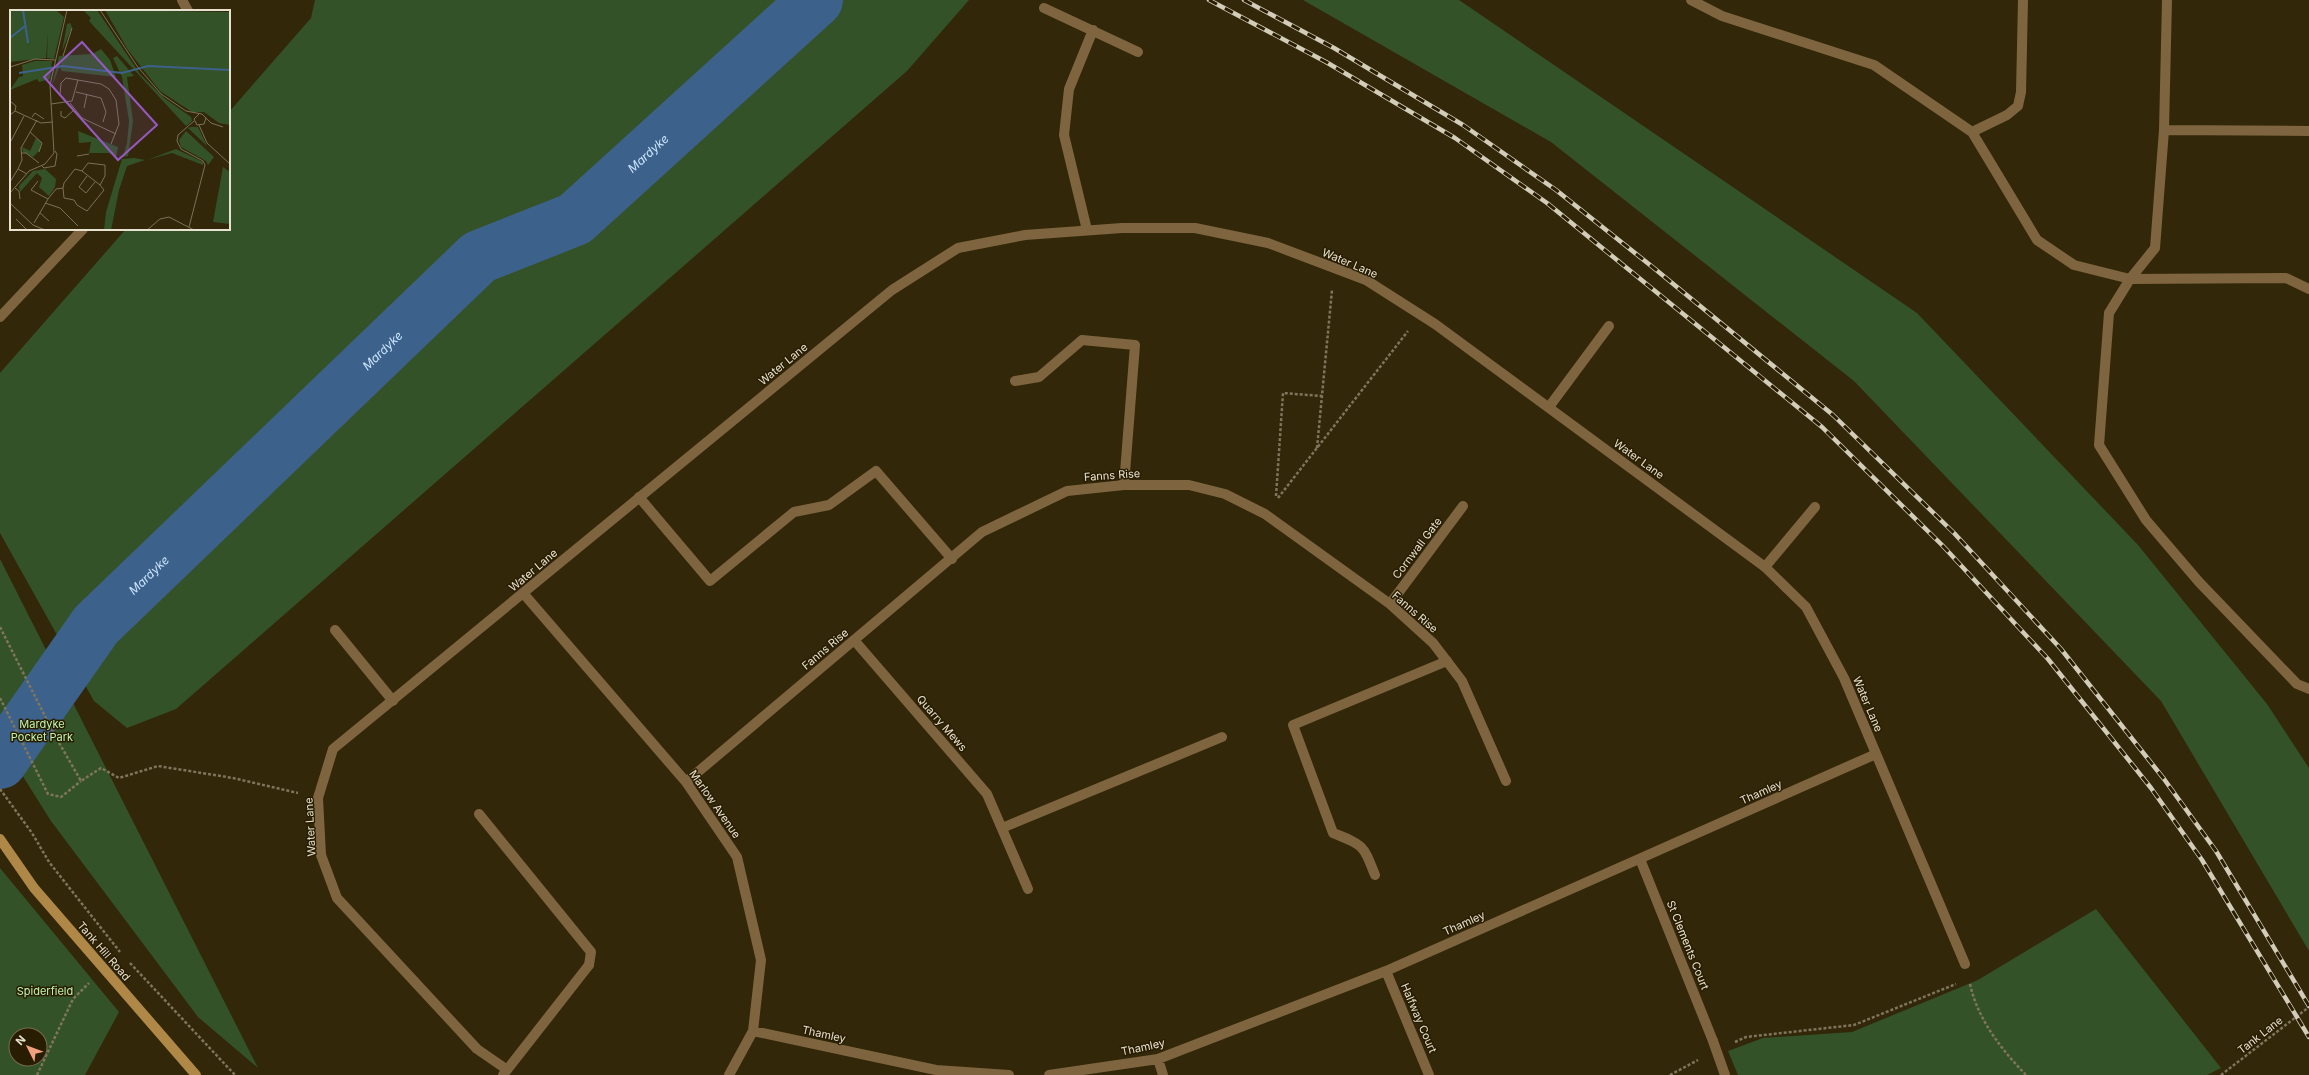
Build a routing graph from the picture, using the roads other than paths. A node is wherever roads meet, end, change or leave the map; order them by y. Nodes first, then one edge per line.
1 (182, 0) edge
2 (1691, 0) edge
3 (2023, 0) edge
4 (2166, 0) edge
5 (1044, 8) dead end
6 (187, 10) edge
7 (1093, 30) junction
8 (1138, 52) dead end
9 (2164, 130) junction
10 (2309, 131) edge
11 (1972, 132) junction
12 (82, 230) edge
13 (1087, 230) junction
14 (2130, 278) junction
15 (2309, 289) edge
16 (0, 317) edge
17 (1609, 326) dead end
18 (1014, 381) dead end
19 (1549, 408) junction
20 (1124, 485) junction
21 (639, 498) junction
22 (1463, 506) dead end
23 (1815, 507) dead end
24 (952, 558) junction
25 (1765, 567) junction
26 (523, 593) junction
27 (1390, 604) junction
28 (335, 630) dead end
29 (854, 640) junction
30 (1447, 661) junction
31 (2309, 689) edge
32 (393, 701) junction
33 (1222, 737) dead end
34 (1876, 754) junction
35 (1506, 781) dead end
36 (686, 782) junction
37 (479, 814) dead end
38 (1002, 828) junction
39 (1, 841) edge
40 (1640, 859) junction
41 (1375, 875) dead end
42 (1028, 889) dead end
43 (1965, 964) road end
44 (1386, 970) junction
45 (752, 1031) junction
46 (1158, 1059) junction
47 (504, 1072) edge
48 (936, 1073) edge
49 (196, 1075) edge
50 (729, 1075) edge
51 (1009, 1075) edge
52 (1049, 1075) edge
53 (1163, 1075) edge
54 (1429, 1075) edge
55 (1725, 1075) edge

1 - 6 street
2 - 11 street
3 - 11 street
4 - 9 street
5 - 7 street
7 - 8 street
7 - 13 street
9 - 10 street
9 - 14 street
11 - 14 street
12 - 16 street
13 - 19 street, Water Lane
13 - 21 street, Water Lane
14 - 15 street
14 - 31 street
17 - 19 street
18 - 20 street
19 - 25 street, Water Lane
20 - 24 street, Fanns Rise
20 - 27 street, Fanns Rise
21 - 24 street
21 - 26 street, Water Lane
22 - 27 street, Cornwall Gate
23 - 25 street
24 - 29 street, Fanns Rise
25 - 34 street, Water Lane
26 - 32 street, Water Lane
26 - 36 street, Marlow Avenue
27 - 30 street, Fanns Rise
28 - 32 street
29 - 36 street, Fanns Rise
29 - 38 street, Quarry Mews
30 - 35 street, Fanns Rise
30 - 41 street
32 - 47 street, Water Lane
33 - 38 street
34 - 40 street, Thamley
34 - 43 street, Water Lane
36 - 45 street, Marlow Avenue
37 - 47 street, Water Lane
38 - 42 street, Quarry Mews
39 - 49 street, Tank Hill Road
40 - 44 street, Thamley
40 - 55 street, St Clements Court
44 - 46 street, Thamley
44 - 54 street, Halfway Court
45 - 48 street, Thamley
45 - 50 street, Marlow Avenue
46 - 52 street, Thamley
46 - 53 street
48 - 51 street, Thamley

